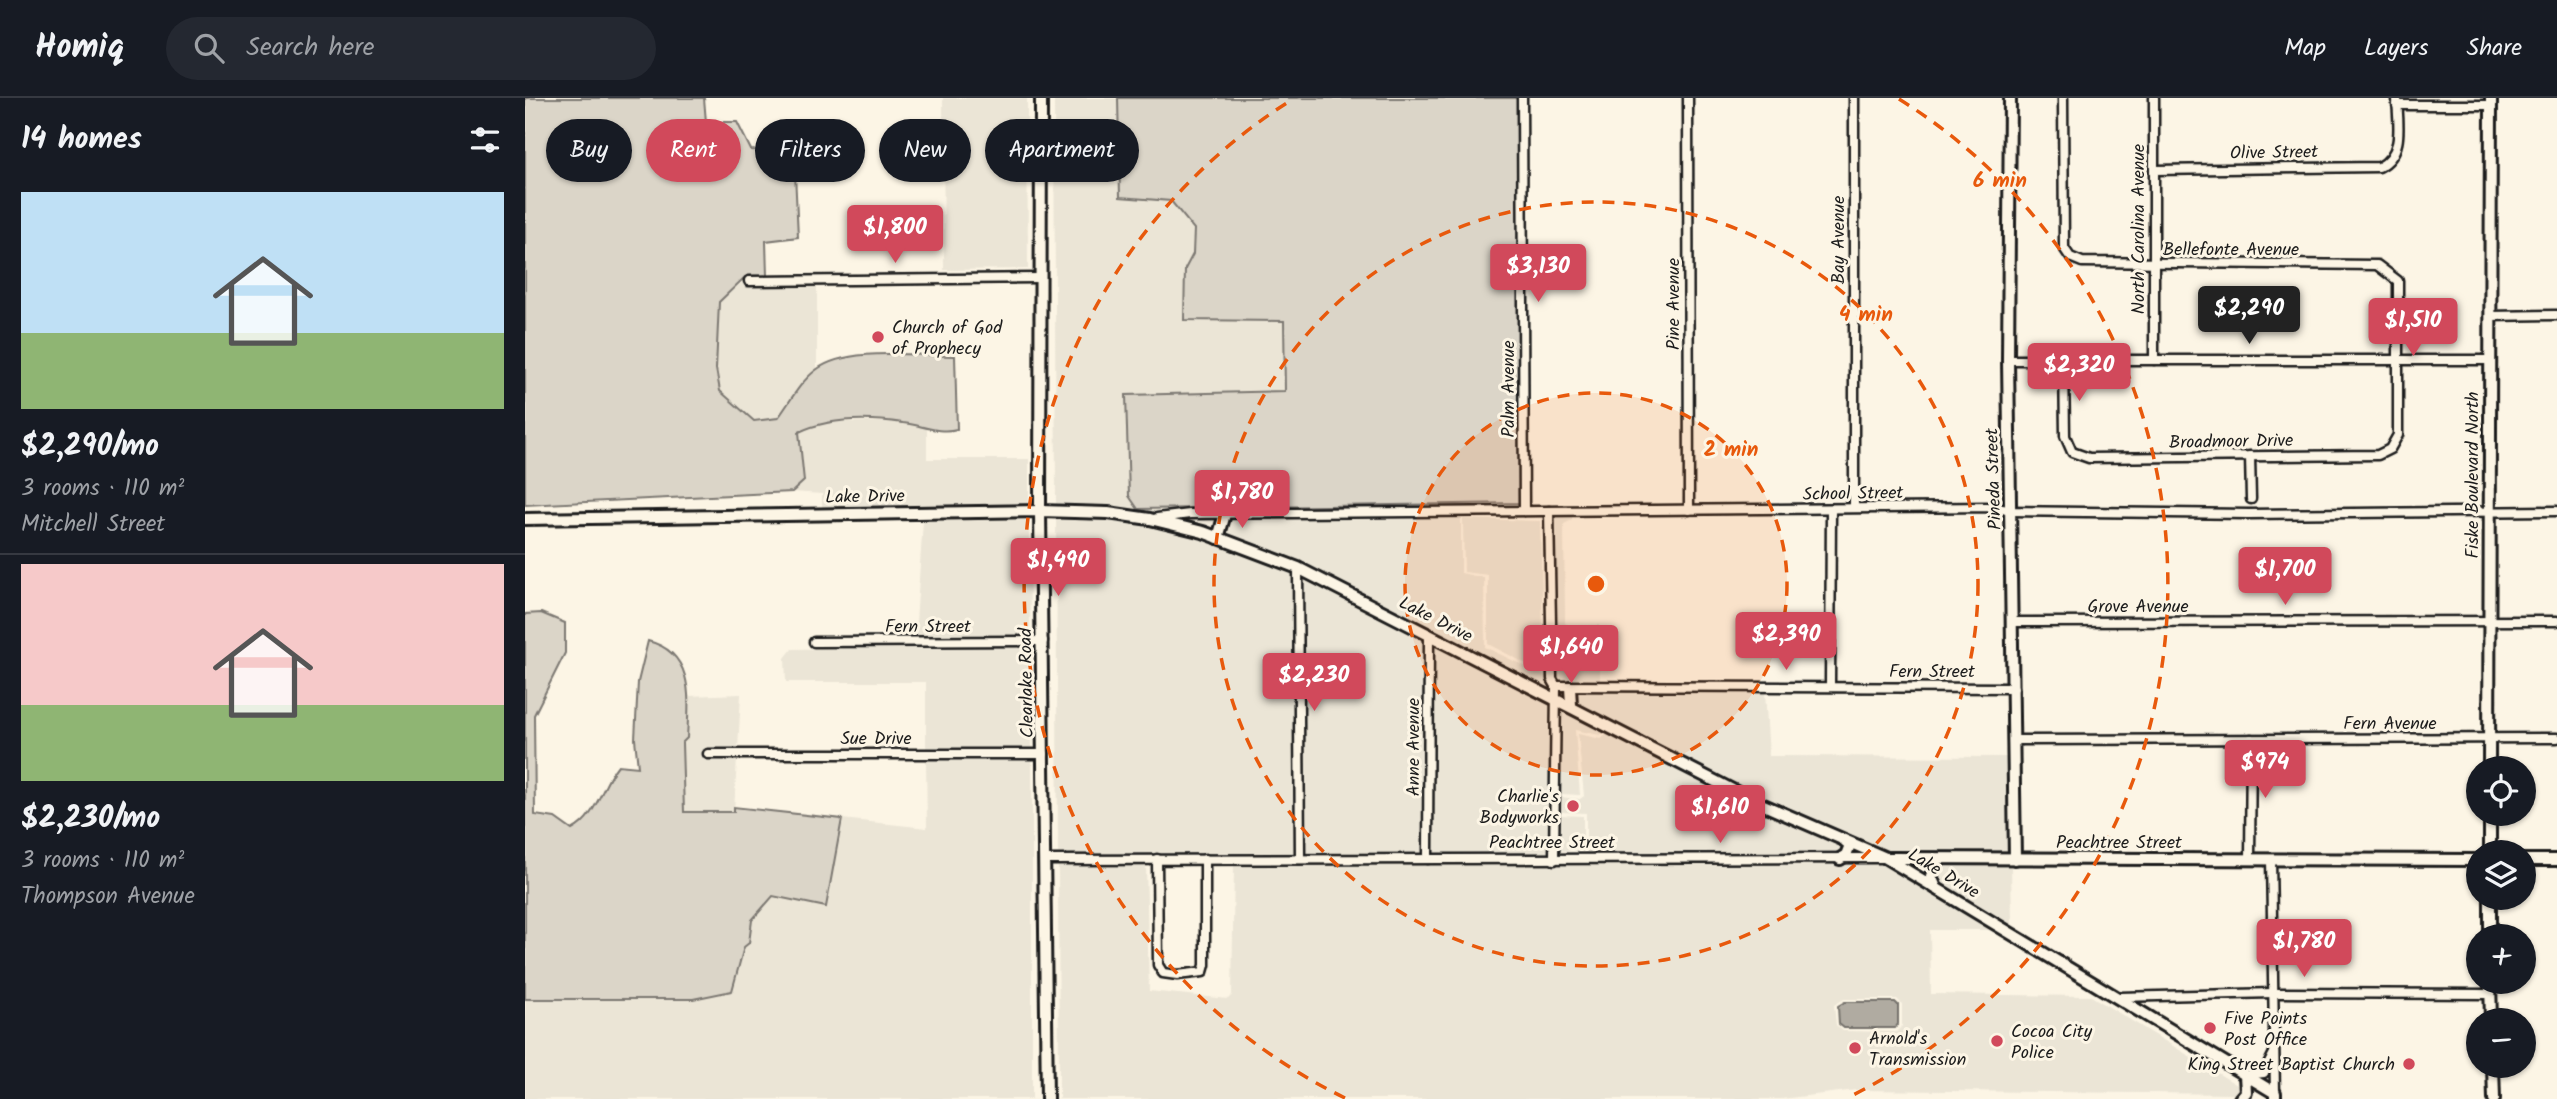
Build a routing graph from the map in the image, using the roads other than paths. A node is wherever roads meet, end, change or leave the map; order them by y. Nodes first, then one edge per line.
1 (1041, 98) edge
2 (1522, 98) edge
3 (1688, 98) edge
4 (1854, 98) edge
5 (2010, 98) edge
6 (2063, 98) edge
7 (2154, 98) edge
8 (2397, 101) edge
9 (2491, 101) edge
10 (2155, 170) junction
11 (2155, 264) junction
12 (1041, 278) junction
13 (749, 281) dead end
14 (2557, 315) edge
15 (2490, 316) junction
16 (2399, 359) junction
17 (2008, 360) junction
18 (2064, 360) junction
19 (2154, 360) junction
20 (2490, 360) junction
21 (2250, 456) junction
22 (2251, 499) dead end
23 (1854, 507) junction
24 (1689, 510) junction
25 (1831, 510) junction
26 (1040, 511) junction
27 (1524, 511) junction
28 (1549, 511) junction
29 (2012, 511) junction
30 (2489, 511) junction
31 (2557, 511) edge
32 (1225, 514) junction
33 (525, 519) edge
34 (1150, 519) junction
35 (1219, 538) junction
36 (1299, 568) junction
37 (2489, 621) junction
38 (2557, 621) edge
39 (2014, 622) junction
40 (1429, 635) junction
41 (1043, 641) junction
42 (814, 642) dead end
43 (1830, 686) junction
44 (1570, 687) junction
45 (2014, 688) junction
46 (1556, 692) junction
47 (1571, 705) junction
48 (2489, 738) junction
49 (2557, 738) edge
50 (2251, 739) junction
51 (2014, 740) junction
52 (708, 754) dead end
53 (1044, 754) junction
54 (2490, 756) edge
55 (1846, 841) junction
56 (1886, 858) junction
57 (1157, 859) junction
58 (1205, 859) junction
59 (1300, 859) junction
60 (1428, 859) junction
61 (1840, 859) junction
62 (1937, 859) junction
63 (2015, 859) junction
64 (2271, 859) junction
65 (1045, 860) junction
66 (1554, 860) junction
67 (2250, 860) junction
68 (2466, 860) edge
69 (2536, 860) edge
70 (2557, 860) edge
71 (1936, 888) junction
72 (2273, 993) junction
73 (2490, 995) joint
74 (2120, 997) junction
75 (2491, 1008) edge
76 (2275, 1049) junction
77 (2245, 1075) junction
78 (2493, 1078) edge
79 (2275, 1096) edge
80 (1047, 1099) edge
81 (2239, 1099) edge
82 (2494, 1099) edge

1 - 12 street, Clearlake Road
2 - 27 street, Palm Avenue
3 - 24 street, Pine Avenue
4 - 23 street, Bay Avenue
5 - 17 street, Pineda Street
6 - 11 street, Bellefonte Avenue
7 - 10 street, North Carolina Avenue
8 - 9 street
8 - 10 street, Olive Street
9 - 15 street, Fiske Boulevard North
10 - 11 street, North Carolina Avenue
11 - 16 street, Bellefonte Avenue
11 - 19 street, North Carolina Avenue
12 - 13 street
12 - 26 street, Clearlake Road
14 - 15 street
15 - 20 street, Fiske Boulevard North
16 - 19 street
16 - 20 street
16 - 21 street, Broadmoor Drive
17 - 18 street
17 - 29 street, Pineda Street
18 - 19 street
18 - 21 street, Broadmoor Drive
20 - 30 street, Fiske Boulevard North
21 - 22 street
23 - 25 street, School Street
23 - 29 street, School Street
24 - 25 street, School Street
24 - 28 street, School Street
25 - 43 street
26 - 33 street, Lake Drive
26 - 34 street, Lake Drive
26 - 41 street, Clearlake Road
27 - 28 street, School Street
27 - 32 street, School Street
28 - 46 street
29 - 30 street, School Street
29 - 39 street, Pineda Street
30 - 31 street, School Street
30 - 37 street, Fiske Boulevard North
32 - 34 street, School Street
32 - 35 street
34 - 35 street, Lake Drive
35 - 36 street, Lake Drive
36 - 40 street, Lake Drive
36 - 59 street
37 - 38 street, Grove Avenue
37 - 39 street, Grove Avenue
37 - 48 street, Fiske Boulevard North
39 - 45 street, Pineda Street
40 - 46 street, Lake Drive
40 - 60 street, Anne Avenue
41 - 42 street, Fern Street
41 - 53 street, Clearlake Road
43 - 44 street, Fern Street
43 - 45 street, Fern Street
44 - 46 street, Fern Street
44 - 47 street
45 - 51 street, Pineda Street
46 - 47 street, Lake Drive
46 - 66 street
47 - 55 street, Lake Drive
48 - 49 street, Fern Avenue
48 - 50 street, Fern Avenue
48 - 54 street, Fiske Boulevard North
50 - 51 street, Fern Avenue
50 - 67 street
51 - 63 street, Pineda Street
52 - 53 street, Sue Drive
53 - 65 street, Clearlake Road
55 - 56 street, Lake Drive
55 - 61 street
56 - 61 street, Peachtree Street
56 - 62 street, Peachtree Street
56 - 71 street, Lake Drive
57 - 58 street, Peachtree Street
57 - 58 street
57 - 65 street, Peachtree Street
58 - 59 street, Peachtree Street
59 - 60 street, Peachtree Street
60 - 66 street, Peachtree Street
61 - 66 street, Peachtree Street
62 - 63 street, Peachtree Street
62 - 71 street
63 - 67 street, Peachtree Street
64 - 67 street, Peachtree Street
64 - 68 street, Peachtree Street
64 - 72 street
65 - 80 street, Clearlake Road
69 - 70 street
71 - 74 street, Lake Drive
72 - 73 street
72 - 74 street
72 - 76 street
73 - 75 street
74 - 77 street, Lake Drive
76 - 77 street
76 - 79 street
77 - 79 street, Lake Drive
77 - 81 street
78 - 82 street

